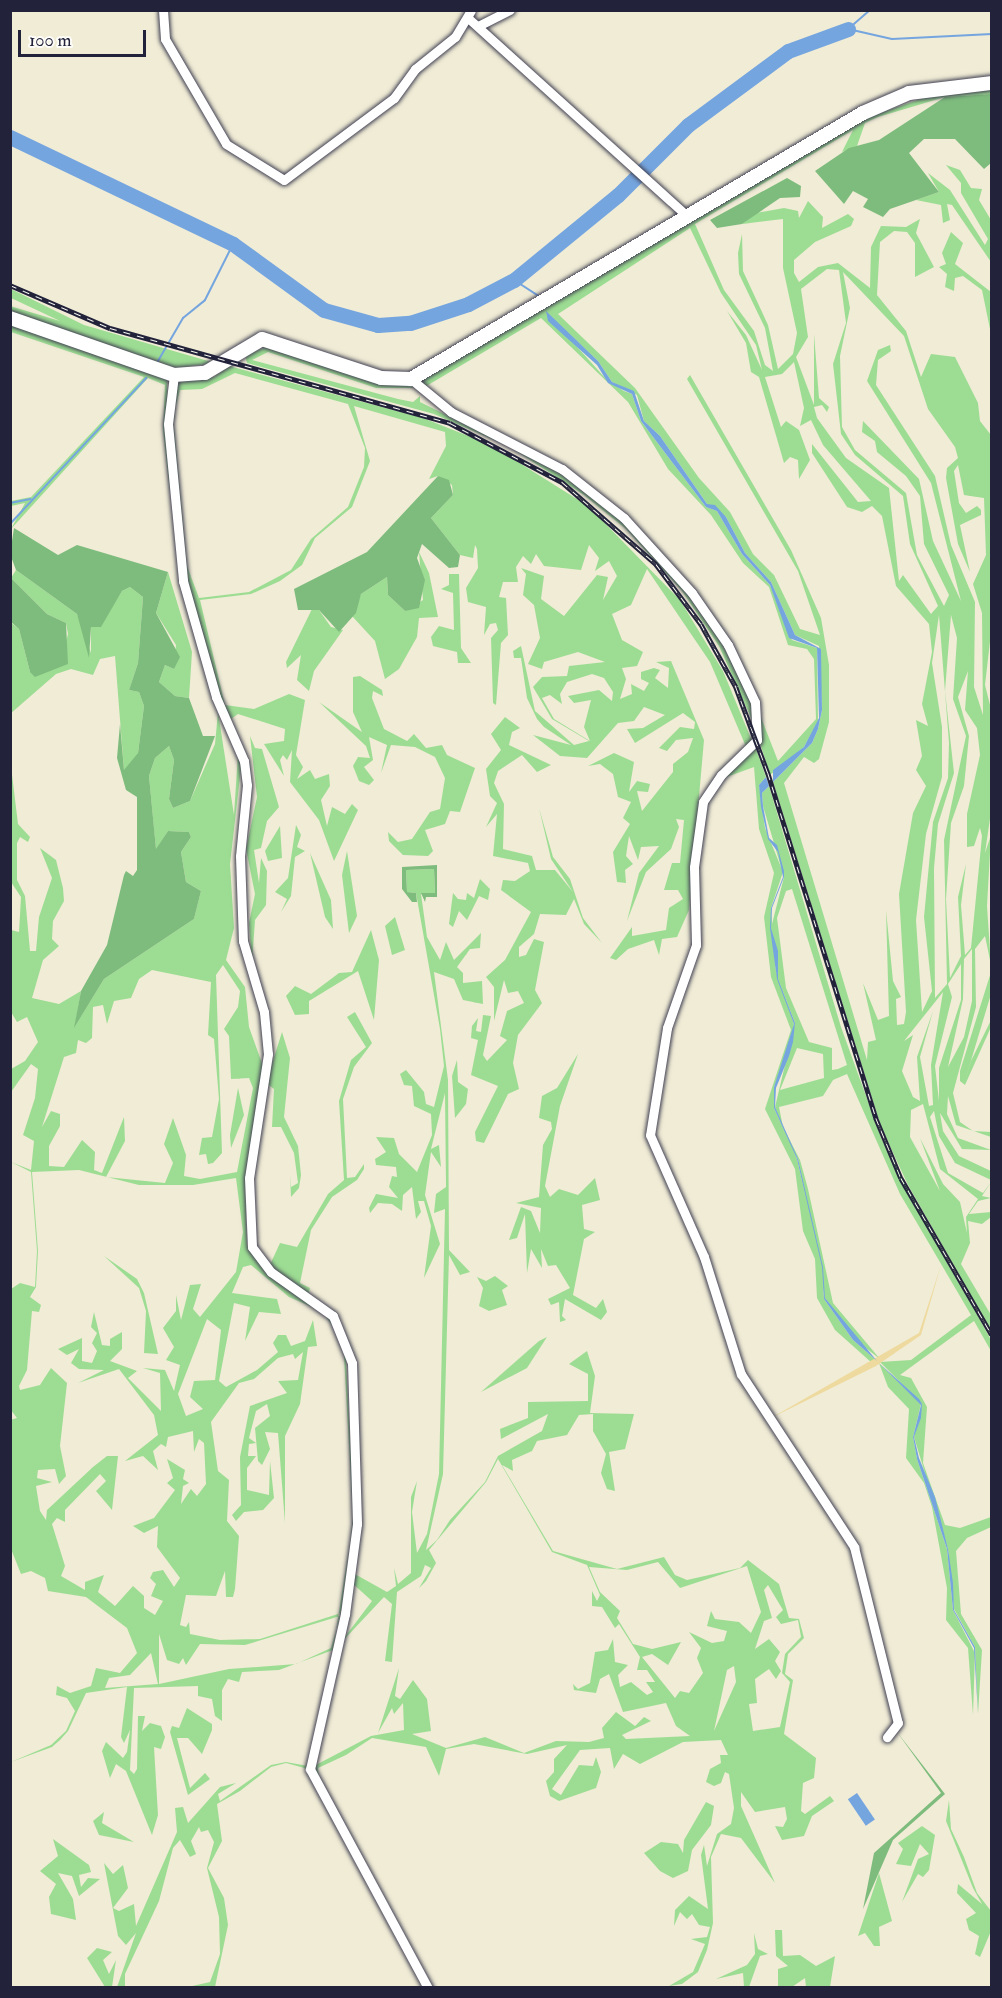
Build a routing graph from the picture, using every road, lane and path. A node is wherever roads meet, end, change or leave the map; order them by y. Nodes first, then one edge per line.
1 (163, 10) edge
2 (510, 10) edge
3 (470, 14) edge
4 (478, 26) junction
5 (992, 84) edge
6 (687, 216) junction
7 (10, 318) edge
8 (174, 375) junction
9 (411, 379) junction
10 (887, 1737) dead end
11 (428, 1988) edge

1 - 3 street
2 - 4 street
3 - 4 street
4 - 6 street
5 - 6 main road
6 - 9 main road
7 - 8 main road
8 - 9 main road
8 - 11 street
9 - 10 street

